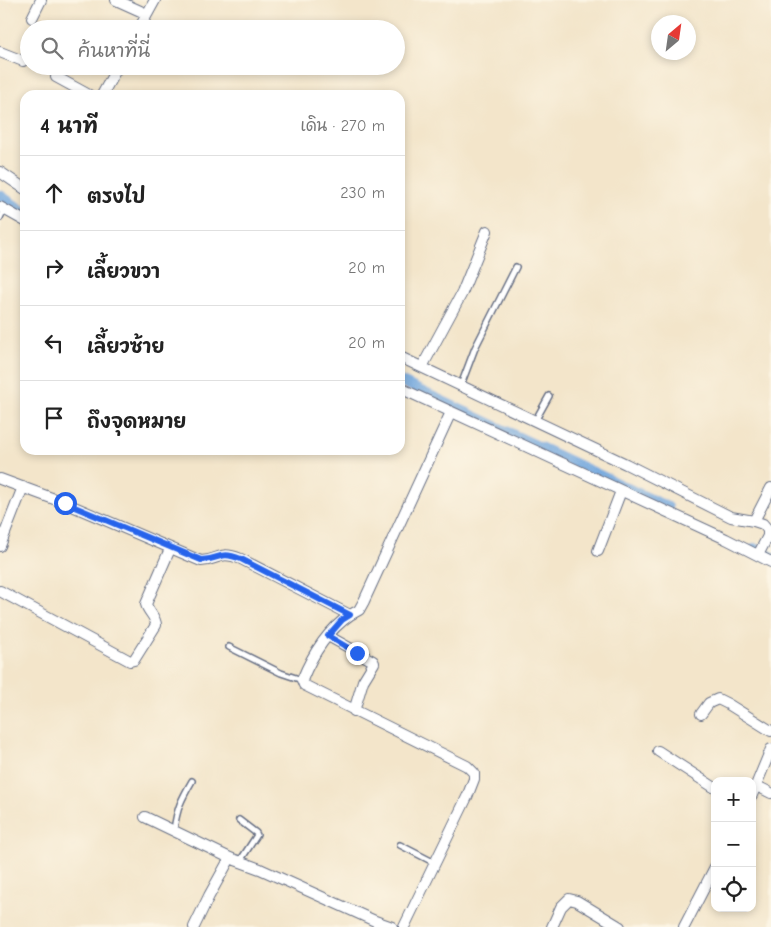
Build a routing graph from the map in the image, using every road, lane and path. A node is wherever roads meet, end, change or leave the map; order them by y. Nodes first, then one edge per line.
1 (41, 0) edge
2 (116, 0) edge
3 (155, 0) edge
4 (147, 14) junction
5 (32, 18) dead end
6 (144, 20) edge
7 (0, 52) edge
8 (20, 59) edge
9 (113, 75) edge
10 (56, 76) dead end
11 (80, 90) edge
12 (105, 90) edge
13 (0, 172) edge
14 (20, 186) edge
15 (1, 211) edge
16 (20, 219) edge
17 (486, 231) dead end
18 (516, 267) dead end
19 (405, 359) edge
20 (422, 367) junction
21 (461, 385) junction
22 (405, 390) edge
23 (549, 396) dead end
24 (451, 412) junction
25 (535, 421) junction
26 (0, 479) edge
27 (23, 487) junction
28 (771, 488) edge
29 (621, 490) junction
30 (754, 522) junction
31 (1, 541) edge
32 (170, 549) junction
33 (598, 551) dead end
34 (759, 554) junction
35 (771, 562) edge
36 (0, 591) edge
37 (350, 615) junction
38 (328, 636) junction
39 (229, 647) dead end
40 (302, 680) junction
41 (354, 711) junction
42 (701, 714) dead end
43 (771, 731) edge
44 (771, 749) edge
45 (658, 751) dead end
46 (769, 760) edge
47 (192, 781) dead end
48 (711, 785) edge
49 (756, 789) edge
50 (756, 791) edge
51 (771, 793) edge
52 (145, 817) dead end
53 (239, 820) dead end
54 (174, 831) junction
55 (400, 845) dead end
56 (235, 860) junction
57 (435, 864) junction
58 (711, 875) edge
59 (194, 927) edge
60 (392, 927) edge
61 (404, 927) edge
62 (552, 927) edge
63 (620, 927) edge
64 (684, 927) edge

1 - 5 street
2 - 4 street
3 - 4 street
4 - 6 street
7 - 8 street
9 - 12 street
10 - 11 street
13 - 14 street
15 - 16 street
17 - 20 street
18 - 21 lane
19 - 20 street
20 - 21 street
21 - 25 street
22 - 24 street
23 - 25 lane
24 - 29 street
24 - 37 street
25 - 30 street
26 - 27 street
27 - 31 street
27 - 32 street
28 - 30 street
29 - 33 street
29 - 34 street
30 - 34 street
32 - 36 street
32 - 37 street
34 - 35 street
37 - 38 street
38 - 40 street
38 - 41 street
39 - 40 lane
40 - 41 street
41 - 57 street
42 - 43 street
44 - 46 street
45 - 48 street
46 - 49 street
47 - 54 lane
50 - 51 street
52 - 54 street
53 - 56 lane
54 - 56 street
55 - 57 lane
56 - 59 street
56 - 60 street
57 - 61 street
58 - 64 street
62 - 63 street

